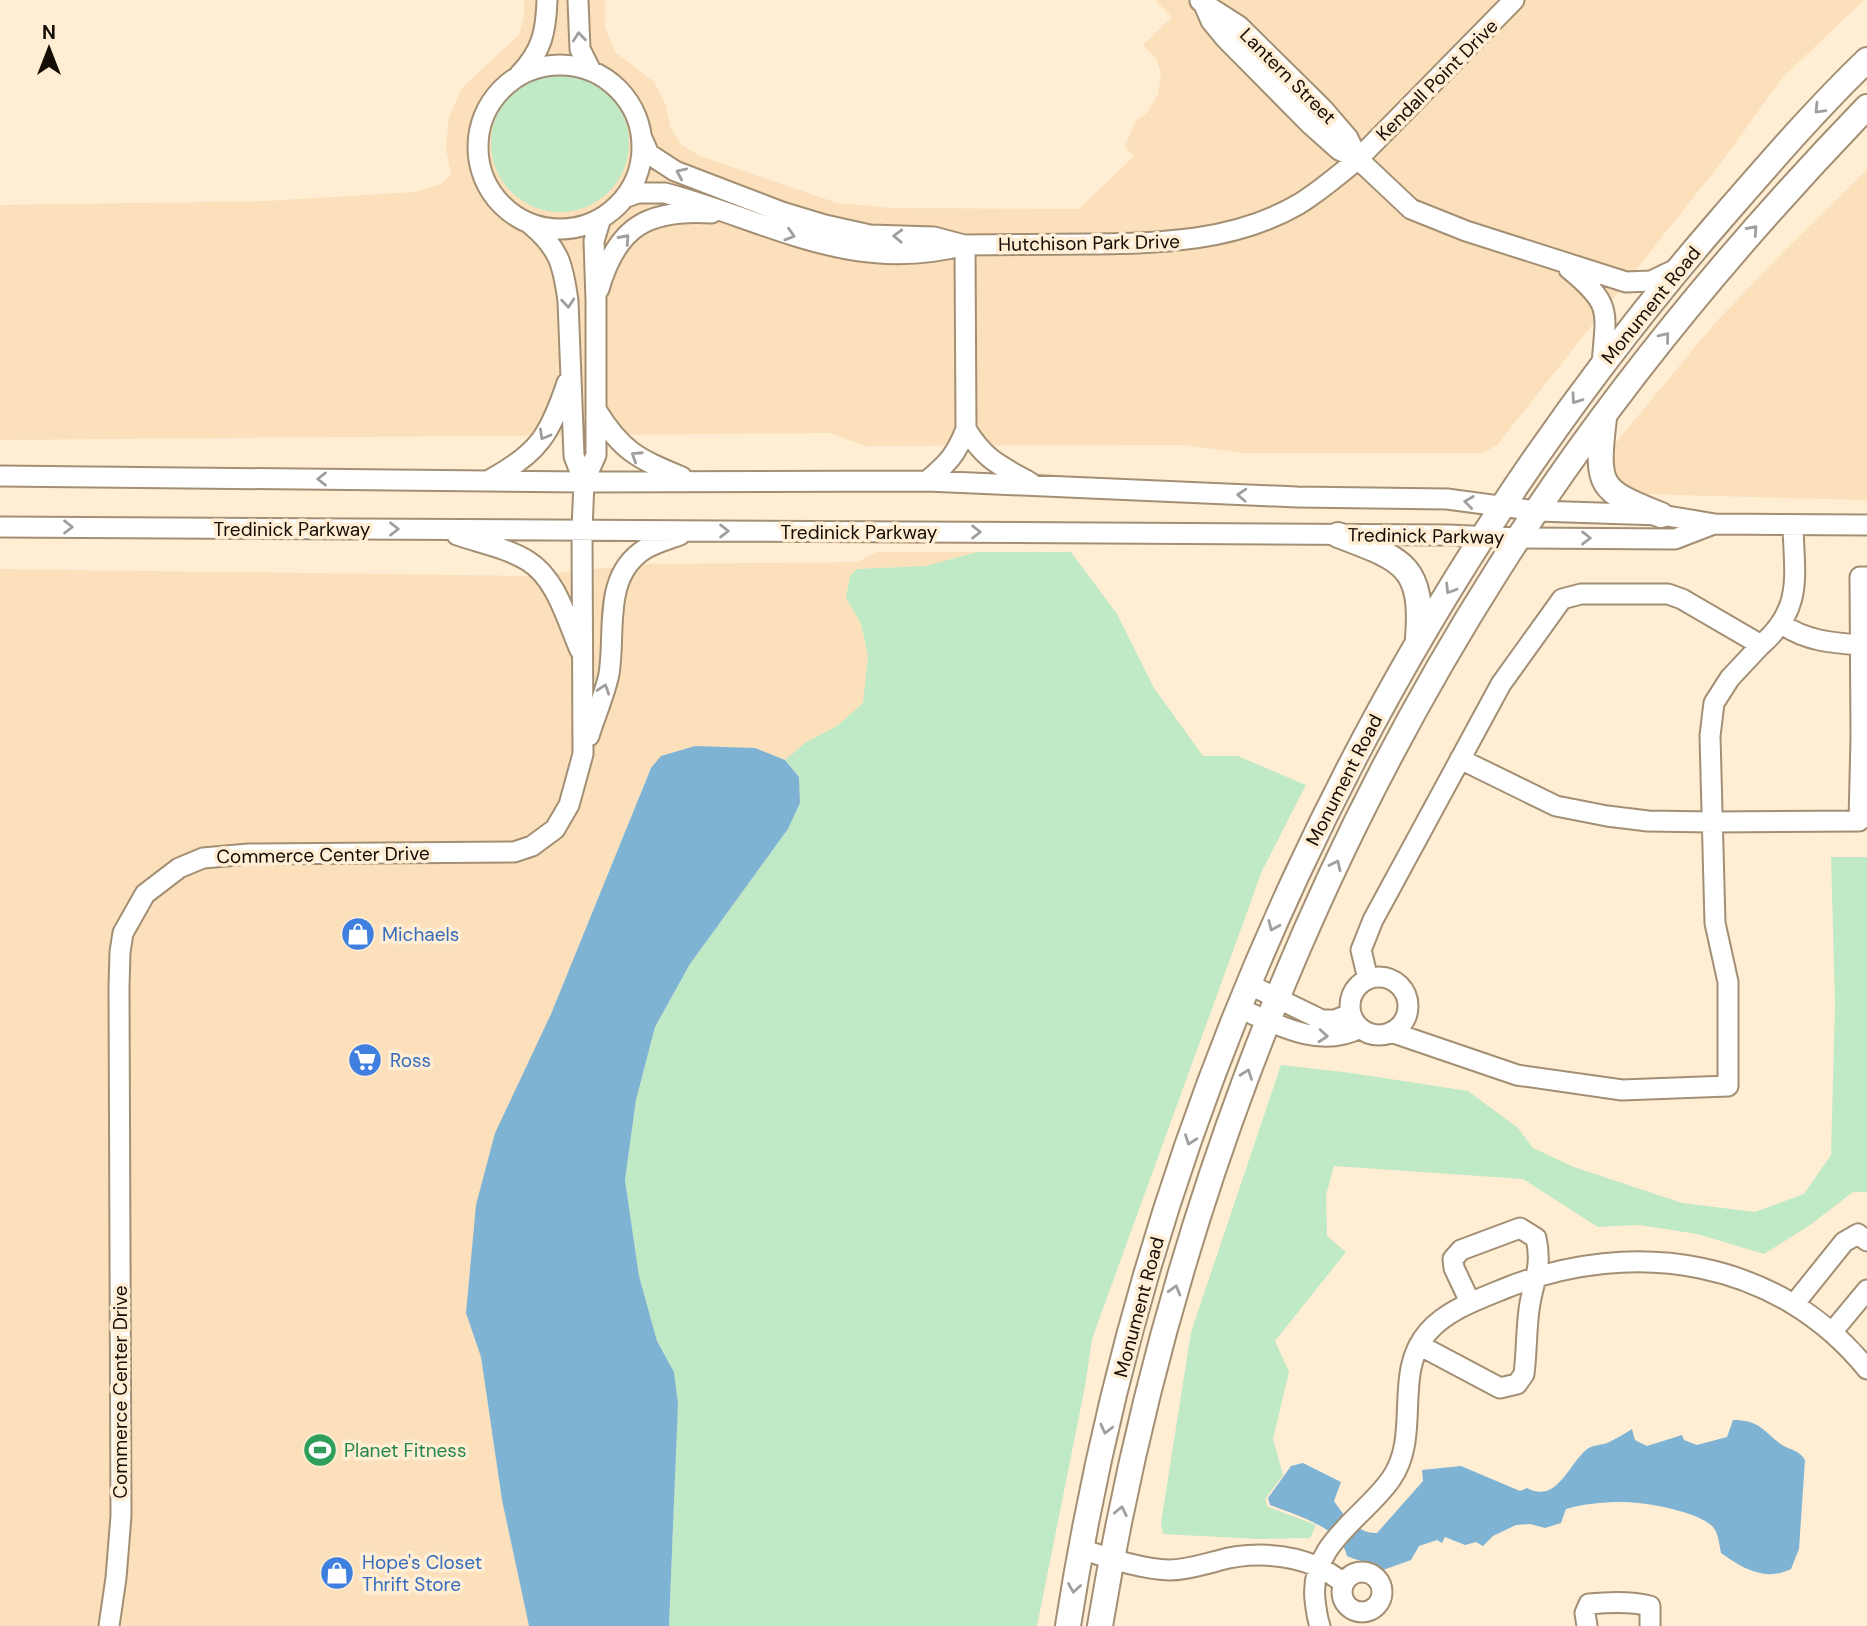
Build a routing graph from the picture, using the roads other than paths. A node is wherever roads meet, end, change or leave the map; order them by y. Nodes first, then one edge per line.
1 (547, 0) edge
2 (578, 0) edge
3 (1514, 0) edge
4 (1202, 3) edge
5 (1867, 60) edge
6 (591, 71) junction
7 (516, 78) junction
8 (1867, 107) edge
9 (642, 138) junction
10 (1358, 159) junction
11 (624, 198) junction
12 (726, 214) junction
13 (601, 218) junction
14 (529, 223) junction
15 (965, 245) junction
16 (1558, 259) junction
17 (1678, 268) junction
18 (596, 300) junction
19 (1602, 364) junction
20 (571, 372) junction
21 (597, 411) junction
22 (1604, 416) junction
23 (966, 429) junction
24 (0, 477) edge
25 (488, 481) junction
26 (584, 481) junction
27 (691, 481) junction
28 (927, 481) junction
29 (1033, 484) junction
30 (1502, 506) junction
31 (1537, 511) junction
32 (1661, 515) junction
33 (1715, 524) junction
34 (1793, 524) junction
35 (1867, 526) edge
36 (0, 527) edge
37 (441, 530) junction
38 (582, 530) junction
39 (690, 531) junction
40 (1338, 534) junction
41 (1484, 536) junction
42 (1518, 538) junction
43 (1867, 577) edge
44 (1782, 624) junction
45 (1418, 642) junction
46 (1761, 645) junction
47 (1861, 645) junction
48 (583, 657) junction
49 (1864, 738) edge
50 (583, 754) junction
51 (1460, 760) junction
52 (1712, 822) junction
53 (1368, 979) junction
54 (1248, 984) junction
55 (1277, 998) junction
56 (1239, 1008) junction
57 (1267, 1021) junction
58 (1355, 1021) junction
59 (1391, 1032) junction
60 (1867, 1241) edge
61 (1538, 1275) junction
62 (1867, 1290) edge
63 (1470, 1302) junction
64 (1796, 1303) junction
65 (1833, 1331) junction
66 (1419, 1345) junction
67 (1867, 1369) edge
68 (1081, 1549) junction
69 (1111, 1558) junction
70 (1319, 1567) junction
71 (1344, 1583) dead end
72 (109, 1626) edge
73 (1068, 1626) edge
74 (1100, 1626) edge
75 (1320, 1626) edge
76 (1587, 1626) edge
77 (1650, 1626) edge

1 - 7 street
6 -> 2 street
3 - 10 street, Kendall Point Drive
4 - 10 street, Lantern Street
5 -> 17 main road, Monument Road
6 - 7 street
6 - 9 street
7 - 14 street
22 -> 8 main road, Monument Road
9 - 11 street
15 -> 9 street, Hutchison Park Drive
10 - 15 street, Hutchison Park Drive
10 - 16 street, Lantern Street
11 - 12 street, Hutchison Park Drive
11 - 13 street
12 -> 15 street, Hutchison Park Drive
18 -> 12 street
13 - 14 street
13 - 18 street, Commerce Center Drive
14 -> 20 street, Commerce Center Drive
15 - 23 street
16 - 17 street, Lantern Street
16 - 19 street
17 - 19 main road, Monument Road
18 - 21 street, Commerce Center Drive
19 -> 30 main road, Monument Road
20 -> 25 street
20 - 26 street, Commerce Center Drive
21 - 26 street, Commerce Center Drive
27 -> 21 street
22 - 31 main road, Monument Road
22 - 32 main road
23 - 28 street
23 - 29 street
25 -> 24 street, Tredinick Parkway
25 - 26 street, Tredinick Parkway
26 - 27 street, Tredinick Parkway
26 - 38 street, Commerce Center Drive
27 - 28 street, Tredinick Parkway
28 - 29 street, Tredinick Parkway
30 -> 29 street, Tredinick Parkway
30 - 31 street, Tredinick Parkway
30 - 41 main road, Monument Road
31 - 32 street, Tredinick Parkway
31 - 42 main road, Monument Road
32 - 33 street, Tredinick Parkway
33 - 34 street, Tredinick Parkway
42 -> 33 street, Tredinick Parkway
34 - 35 street, Tredinick Parkway
34 - 44 street
36 -> 37 street, Tredinick Parkway
37 - 38 street, Tredinick Parkway
37 - 48 street
38 - 39 street, Tredinick Parkway
38 - 48 street, Commerce Center Drive
39 -> 40 street, Tredinick Parkway
50 -> 39 street
40 - 41 street, Tredinick Parkway
40 - 45 main road
41 - 42 street, Tredinick Parkway
41 -> 45 main road, Monument Road
55 -> 42 main road, Monument Road
43 - 47 street
44 - 46 street
44 - 47 street
45 -> 54 main road, Monument Road
46 - 51 street
46 - 52 street
47 - 49 street
48 - 50 street, Commerce Center Drive
49 - 52 street
50 - 72 street, Commerce Center Drive
51 - 52 street
51 - 53 street
52 - 59 street
53 - 58 street
53 - 59 street
54 - 55 street
54 - 56 main road, Monument Road
55 - 57 main road, Monument Road
55 - 58 street
56 - 57 street
56 -> 68 main road, Monument Road
57 -> 58 street
69 -> 57 main road, Monument Road
58 - 59 street
60 - 64 street
61 - 63 street
61 - 63 street
61 - 64 street
61 - 66 street
62 - 65 street
63 - 66 street
64 - 65 street
65 - 67 street
66 - 70 street
68 - 69 street
68 -> 73 main road, Monument Road
69 - 70 street
69 - 74 main road, Monument Road
70 - 71 street
70 - 75 street
76 - 77 street

